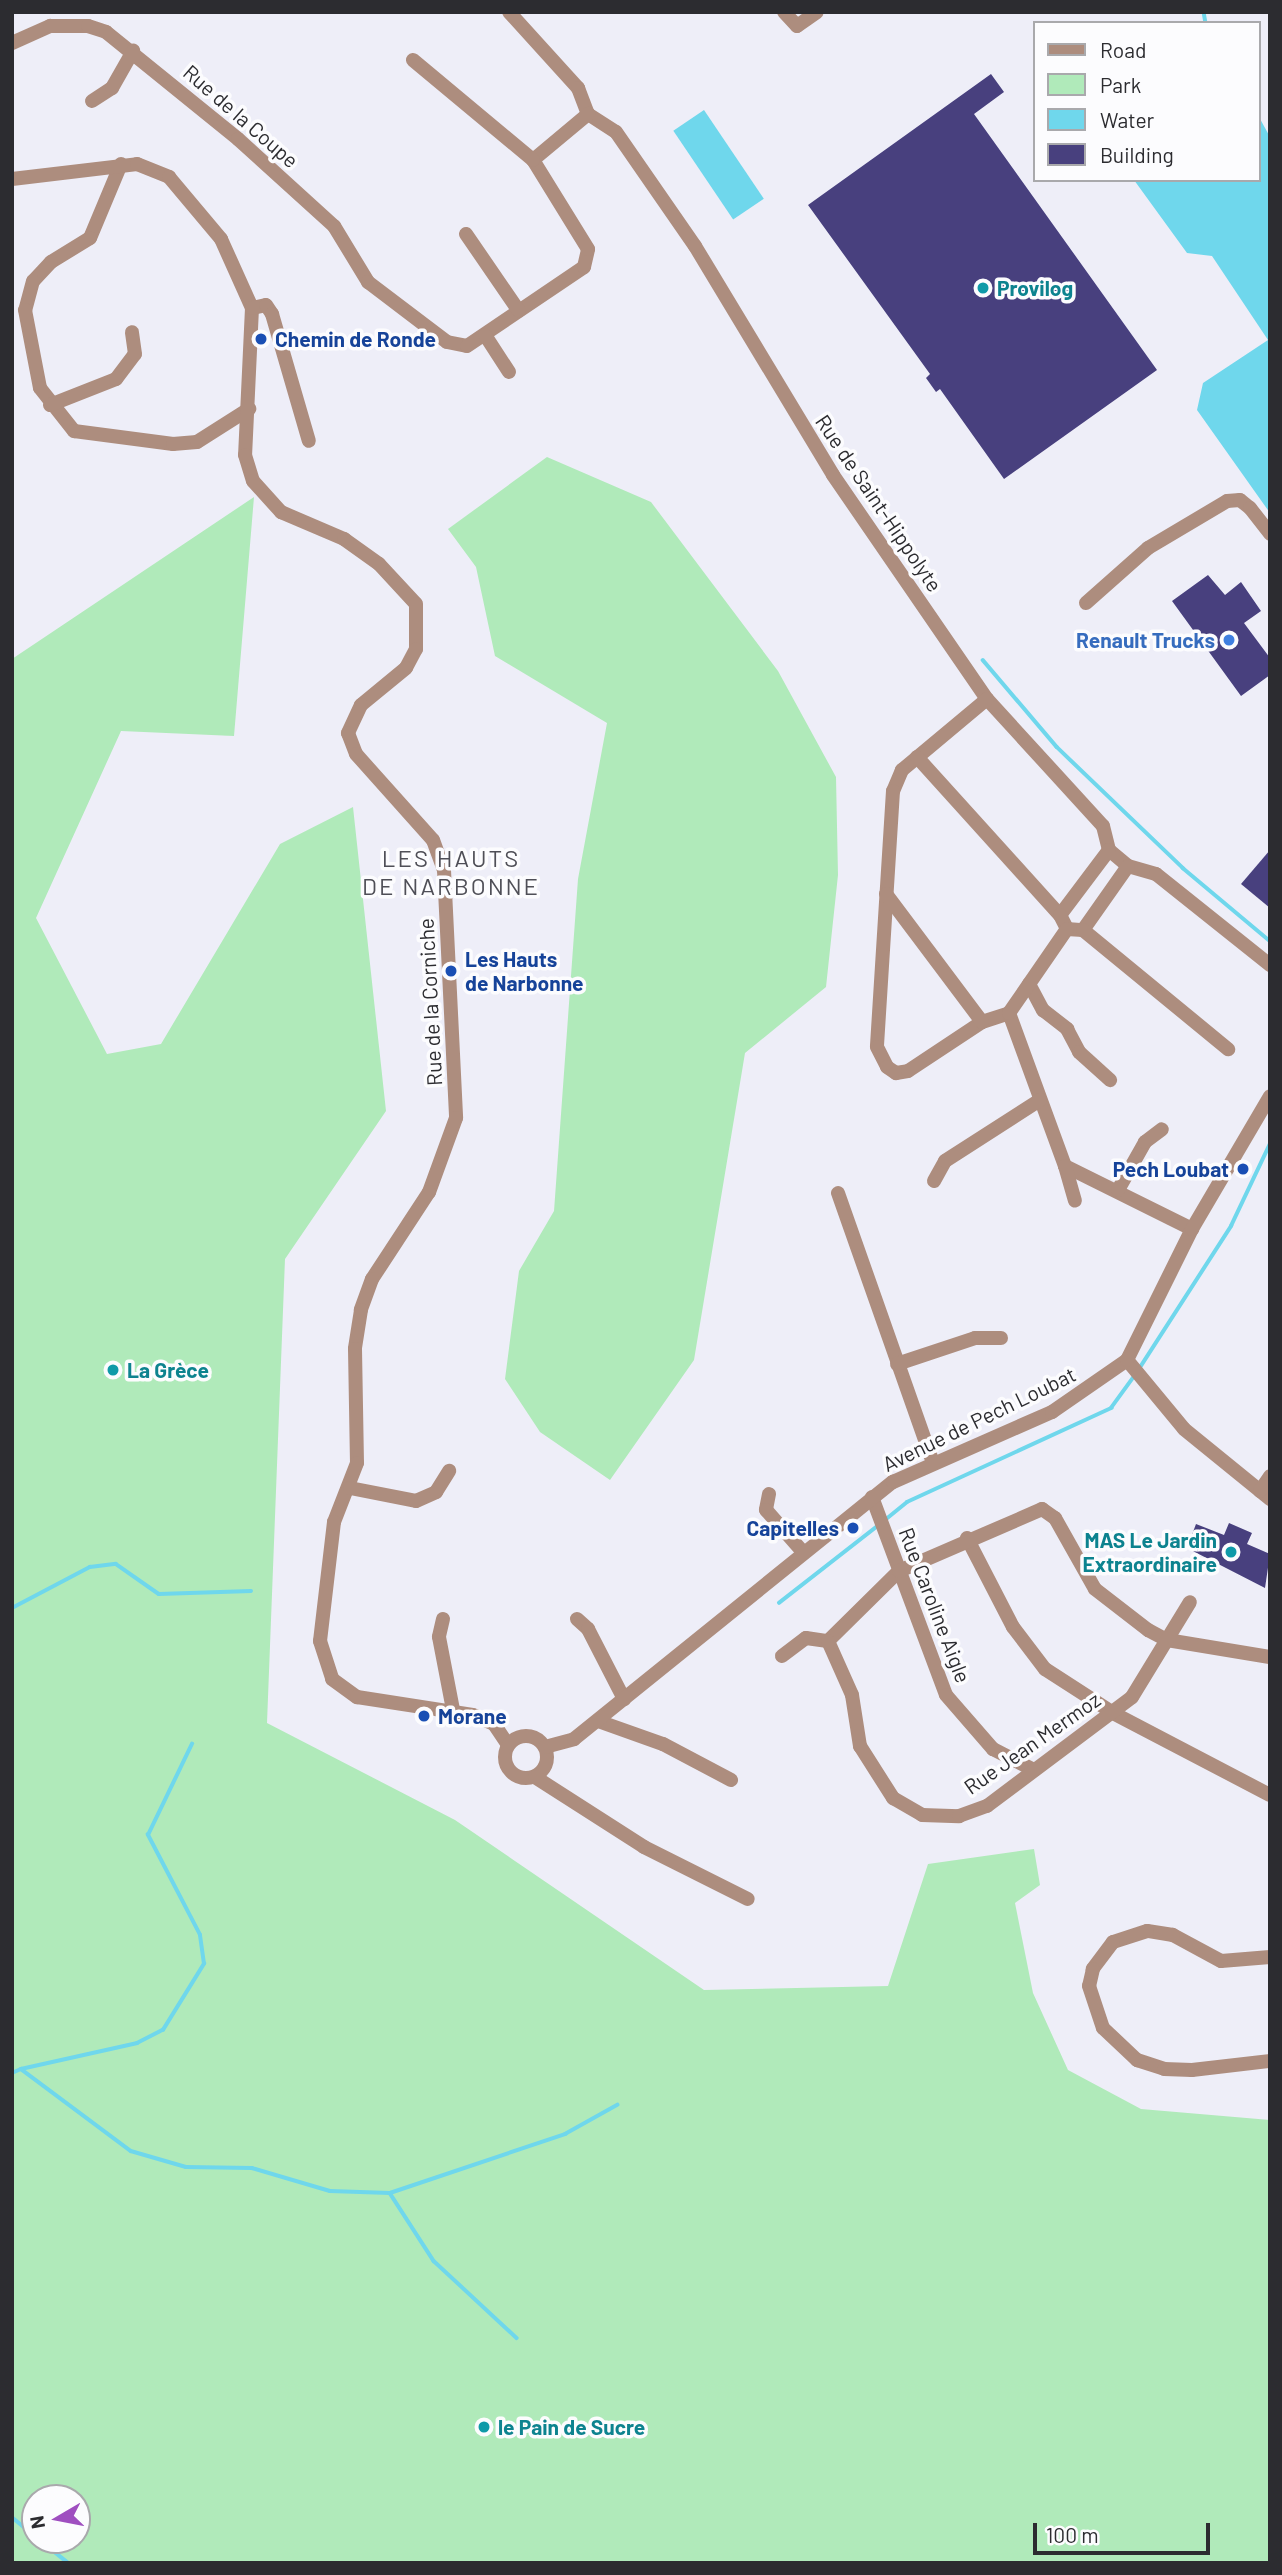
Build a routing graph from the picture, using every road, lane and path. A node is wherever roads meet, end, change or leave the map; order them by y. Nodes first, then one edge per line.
1 (509, 12) edge
2 (784, 12) edge
3 (817, 12) edge
4 (12, 43) edge
5 (133, 51) junction
6 (413, 60) dead end
7 (92, 101) dead end
8 (588, 114) junction
9 (533, 160) junction
10 (121, 164) junction
11 (12, 179) edge
12 (466, 234) dead end
13 (252, 308) junction
14 (519, 311) junction
15 (132, 332) dead end
16 (485, 335) junction
17 (509, 372) dead end
18 (50, 405) junction
19 (249, 409) junction
20 (309, 441) dead end
21 (1270, 534) edge
22 (1086, 603) dead end
23 (987, 699) junction
24 (917, 757) junction
25 (1109, 850) junction
26 (1128, 866) junction
27 (886, 894) junction
28 (1063, 922) junction
29 (1083, 930) junction
30 (1270, 965) edge
31 (1029, 984) junction
32 (1009, 1013) junction
33 (982, 1021) junction
34 (1228, 1049) dead end
35 (1110, 1080) dead end
36 (1270, 1096) edge
37 (1041, 1100) junction
38 (1162, 1129) dead end
39 (1065, 1166) junction
40 (934, 1181) dead end
41 (1118, 1190) junction
42 (838, 1193) dead end
43 (1075, 1201) dead end
44 (1192, 1229) junction
45 (1001, 1338) dead end
46 (897, 1364) junction
47 (1130, 1365) junction
48 (933, 1463) junction
49 (449, 1471) dead end
50 (1270, 1476) edge
51 (350, 1488) junction
52 (769, 1494) dead end
53 (1265, 1495) edge
54 (872, 1497) junction
55 (967, 1538) junction
56 (803, 1552) junction
57 (899, 1571) junction
58 (1190, 1602) dead end
59 (443, 1619) dead end
60 (577, 1619) dead end
61 (1167, 1640) junction
62 (828, 1641) junction
63 (782, 1656) dead end
64 (1270, 1657) edge
65 (624, 1699) junction
66 (453, 1710) junction
67 (1113, 1713) junction
68 (597, 1721) junction
69 (508, 1745) junction
70 (545, 1747) junction
71 (1034, 1770) junction
72 (535, 1777) junction
73 (731, 1780) dead end
74 (1270, 1795) edge
75 (748, 1899) dead end
76 (1270, 1957) edge
77 (1270, 2062) edge

1 - 8 street
2 - 3 street
4 - 5 street, Rue de la Coupe
5 - 7 street
5 - 16 street, Rue de la Coupe
6 - 9 street
8 - 9 street
8 - 23 street, Rue de Saint-Hippolyte
9 - 14 street
10 - 11 street, Rue de la Corniche
10 - 13 street, Rue de la Corniche
10 - 18 street
12 - 14 street
13 - 19 street, Rue de la Corniche
13 - 20 street
14 - 16 street
15 - 18 street
16 - 17 street
18 - 19 street
19 - 51 street, Rue de la Corniche
21 - 22 street
23 - 24 street
23 - 25 street, Rue de Saint-Hippolyte
24 - 27 street
24 - 28 street
25 - 26 street, Rue de Saint-Hippolyte
25 - 28 street
26 - 29 street
26 - 30 street, Rue de Saint-Hippolyte
27 - 33 street
27 - 33 street
28 - 29 street
28 - 31 street
29 - 34 street
31 - 32 street
31 - 35 street
32 - 33 street
32 - 37 street
36 - 44 street, Avenue de Pech Loubat
37 - 39 street
37 - 40 street
38 - 41 street
39 - 41 street
39 - 43 street
41 - 44 street
42 - 46 street
44 - 47 street, Avenue de Pech Loubat
45 - 46 street
46 - 48 street
47 - 48 street, Avenue de Pech Loubat
47 - 53 street
48 - 54 street, Avenue de Pech Loubat
49 - 51 street
50 - 53 street
51 - 66 street, Rue de la Corniche
52 - 56 street
54 - 56 street, Avenue de Pech Loubat
54 - 57 street, Rue Caroline Aigle
55 - 57 street
55 - 61 street
55 - 67 street
56 - 65 street, Avenue de Pech Loubat
57 - 62 street
57 - 71 street, Rue Caroline Aigle
58 - 61 street, Rue Jean Mermoz
59 - 66 street
60 - 65 street
61 - 64 street
61 - 67 street, Rue Jean Mermoz
62 - 63 street
62 - 71 street, Rue Jean Mermoz
65 - 68 street, Avenue de Pech Loubat
66 - 69 street, Rue de la Corniche
67 - 71 street, Rue Jean Mermoz
67 - 74 street
68 - 70 street, Avenue de Pech Loubat
68 - 73 street
69 - 70 street
69 - 72 street
70 - 72 street
72 - 75 street
76 - 77 street

